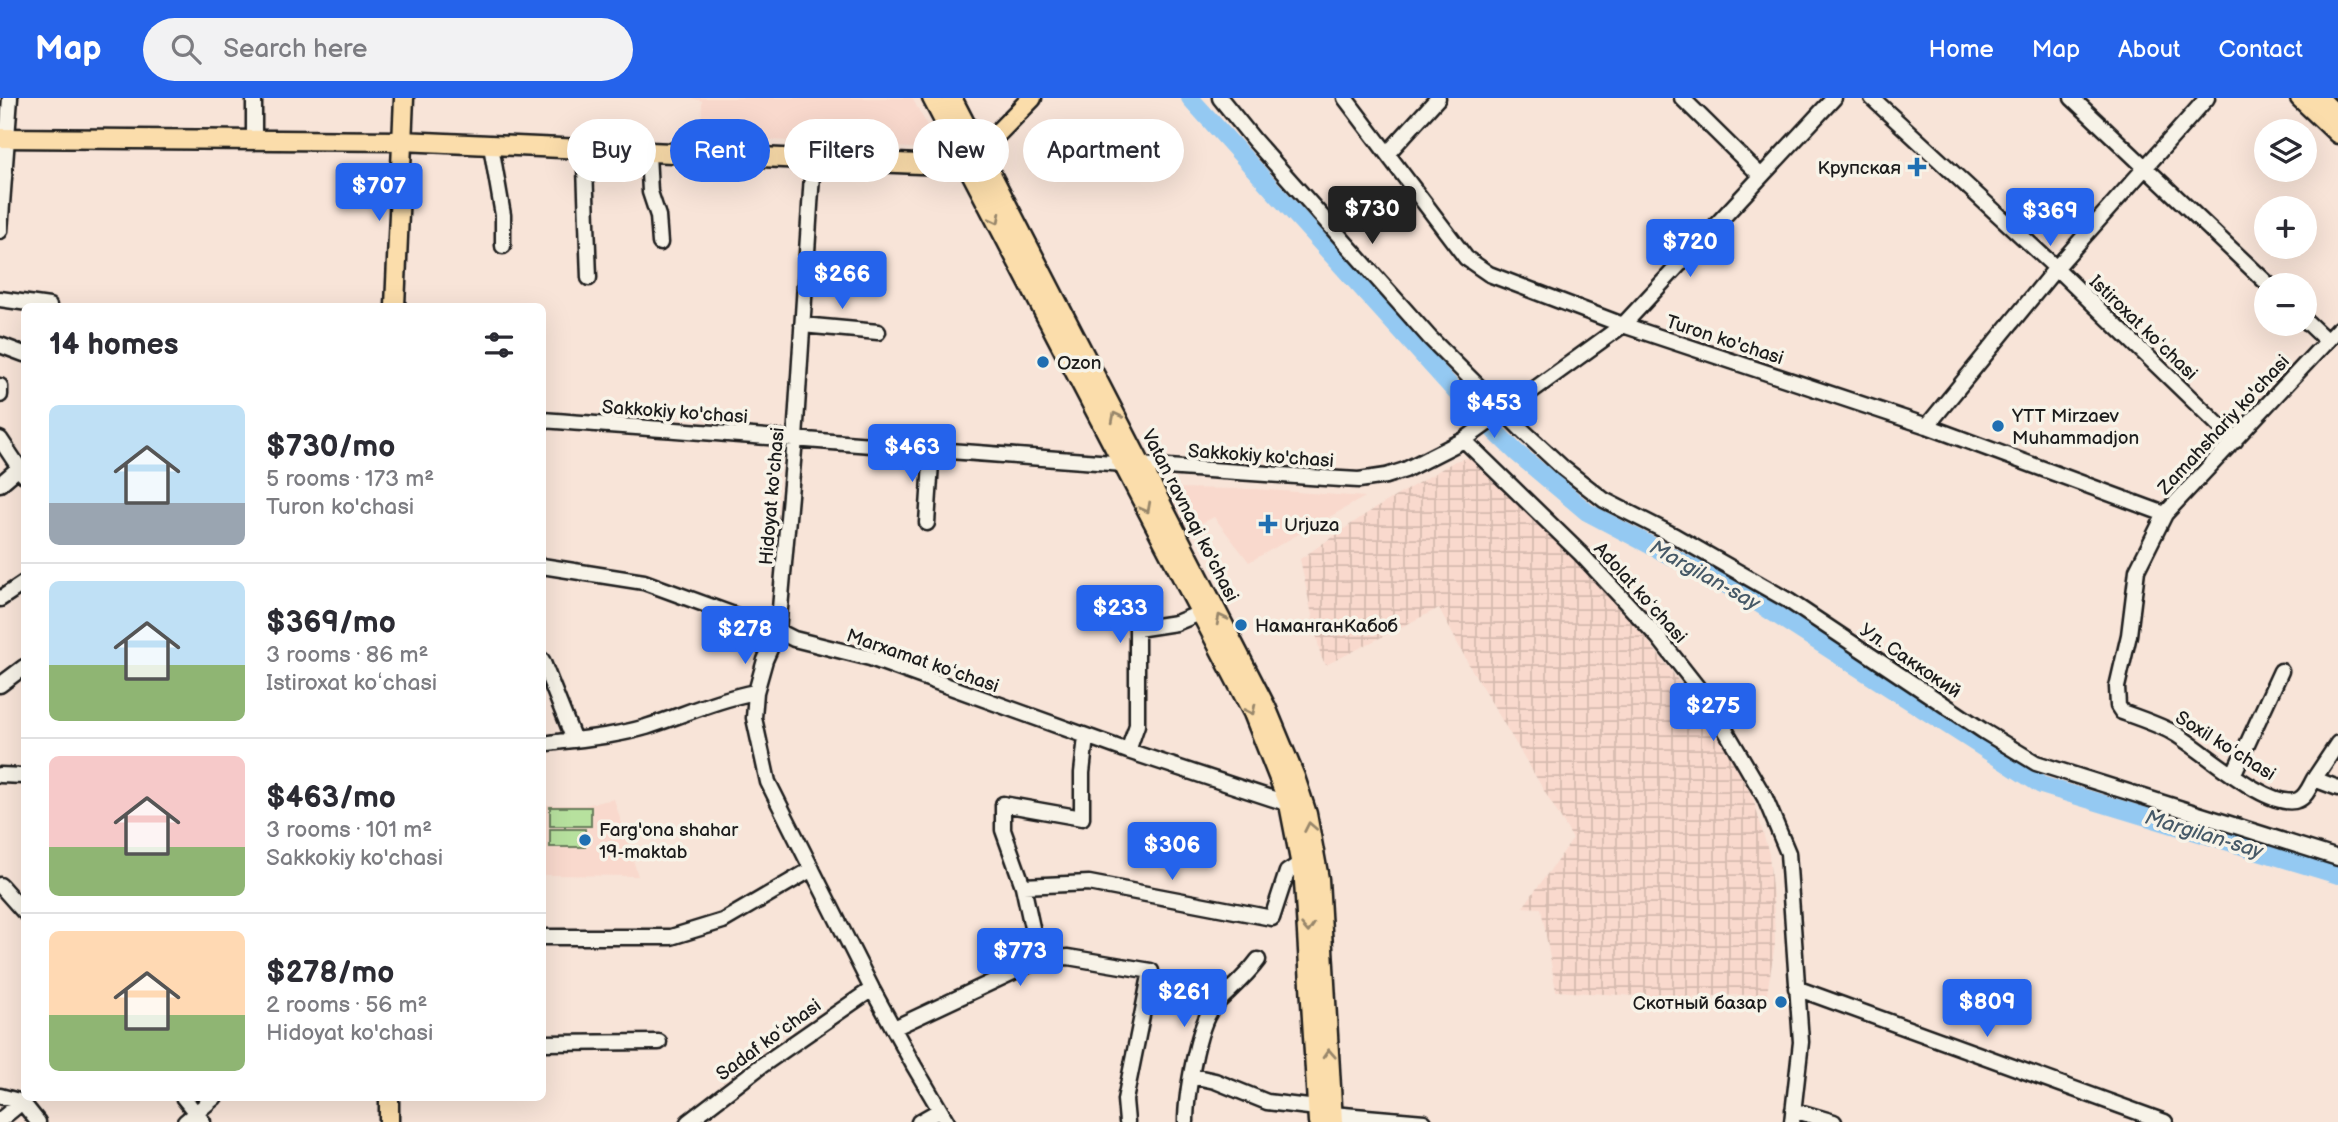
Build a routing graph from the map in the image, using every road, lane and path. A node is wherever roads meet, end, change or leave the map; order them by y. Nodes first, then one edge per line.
1 (10, 98) edge
2 (254, 98) edge
3 (404, 98) edge
4 (932, 98) edge
5 (952, 98) edge
6 (1032, 98) edge
7 (1220, 98) edge
8 (1345, 98) edge
9 (1438, 98) edge
10 (1682, 98) edge
11 (1834, 98) edge
12 (1872, 98) edge
13 (2072, 98) edge
14 (2207, 98) edge
15 (2300, 98) edge
16 (2318, 98) edge
17 (2338, 117) edge
18 (947, 119) edge
19 (959, 119) edge
20 (1009, 120) edge
21 (2338, 134) edge
22 (3, 138) edge
23 (254, 140) junction
24 (402, 141) junction
25 (491, 146) junction
26 (567, 149) edge
27 (656, 153) edge
28 (1388, 153) junction
29 (784, 158) edge
30 (2145, 167) junction
31 (1760, 175) junction
32 (586, 182) edge
33 (649, 182) edge
34 (812, 182) edge
35 (985, 182) edge
36 (987, 182) edge
37 (0, 231) edge
38 (660, 243) dead end
39 (503, 246) dead end
40 (2056, 268) junction
41 (2256, 273) edge
42 (589, 278) dead end
43 (0, 299) edge
44 (28, 303) edge
45 (395, 303) edge
46 (803, 325) junction
47 (1623, 326) junction
48 (2338, 329) edge
49 (2317, 331) edge
50 (878, 332) dead end
51 (2328, 341) junction
52 (0, 345) edge
53 (21, 353) edge
54 (0, 386) edge
55 (0, 395) edge
56 (1504, 412) junction
57 (546, 420) edge
58 (1927, 426) junction
59 (0, 439) edge
60 (795, 439) junction
61 (1464, 440) junction
62 (2235, 441) junction
63 (932, 449) junction
64 (1123, 465) junction
65 (1142, 467) junction
66 (21, 470) edge
67 (21, 472) edge
68 (0, 484) edge
69 (2165, 514) junction
70 (927, 523) dead end
71 (546, 567) edge
72 (21, 585) edge
73 (0, 599) edge
74 (1200, 612) junction
75 (778, 631) junction
76 (21, 669) edge
77 (546, 670) edge
78 (2281, 671) dead end
79 (0, 685) edge
80 (756, 692) junction
81 (1086, 737) junction
82 (574, 740) junction
83 (2338, 743) edge
84 (546, 744) edge
85 (1128, 751) junction
86 (0, 775) edge
87 (2233, 775) junction
88 (21, 776) edge
89 (2314, 779) junction
90 (2338, 788) edge
91 (1289, 804) junction
92 (2338, 858) edge
93 (1301, 863) junction
94 (812, 869) junction
95 (0, 885) edge
96 (1023, 886) junction
97 (21, 909) edge
98 (546, 937) edge
99 (1039, 960) junction
100 (1258, 960) dead end
101 (1796, 988) junction
102 (872, 989) junction
103 (894, 1028) junction
104 (659, 1042) dead end
105 (546, 1043) edge
106 (1192, 1076) junction
107 (0, 1096) edge
108 (185, 1101) edge
109 (211, 1101) edge
110 (389, 1101) edge
111 (22, 1102) junction
112 (944, 1116) edge
113 (1325, 1116) edge
114 (1792, 1116) edge
115 (195, 1119) edge
116 (0, 1120) edge
117 (38, 1122) edge
118 (389, 1122) edge
119 (688, 1122) edge
120 (919, 1122) edge
121 (1127, 1122) edge
122 (1186, 1122) edge
123 (1424, 1122) edge
124 (1834, 1122) edge
125 (2165, 1122) edge

1 - 22 street
2 - 23 street
3 - 24 main road
4 - 18 main road
5 - 19 main road
6 - 20 main road
7 - 56 street, Ул. Саккокий
8 - 28 street, Turon ko'chasi
9 - 28 street
10 - 31 street
11 - 31 street, Sakkokiy ko'chasi
12 - 40 street, Istiroxat koʻchasi
13 - 30 street
14 - 30 street
15 - 21 main road
16 - 17 main road
22 - 23 main road
22 - 37 street
23 - 24 main road
24 - 25 main road
24 - 45 main road
25 - 26 main road
25 - 39 street
27 - 29 main road
28 - 47 street, Turon ko'chasi
30 - 40 street
30 - 41 street
31 - 47 street, Sakkokiy ko'chasi
32 - 42 street
33 - 38 street
34 - 46 street, Hidoyat ko'chasi
35 -> 64 main road, Vatan ravnaqi ko'chasi
65 -> 36 main road, Vatan ravnaqi ko'chasi
40 - 58 street
40 - 62 street, Istiroxat koʻchasi
43 - 44 street
46 - 50 street
46 - 60 street, Hidoyat ko'chasi
47 - 56 street, Sakkokiy ko'chasi
47 - 58 street, Turon ko'chasi
48 - 51 street, Zamahshariy ko'chasi
49 - 51 street
51 - 62 street, Zamahshariy ko'chasi
52 - 53 street
54 - 55 street
56 - 61 street, Sakkokiy ko'chasi
56 - 92 street, Ул. Саккокий
57 - 60 street, Sakkokiy ko'chasi
58 - 69 street, Turon ko'chasi
59 - 66 street
60 - 63 street, Sakkokiy ko'chasi
60 - 75 street, Hidoyat ko'chasi
61 - 65 street, Sakkokiy ko'chasi
61 - 101 street, Adolat koʻchasi
62 - 69 street, Zamahshariy ko'chasi
63 - 64 street, Sakkokiy ko'chasi
63 - 70 street
64 - 65 street, Sakkokiy ko'chasi
64 -> 74 main road, Vatan ravnaqi ko'chasi
113 -> 65 main road, Vatan ravnaqi ko'chasi
67 - 68 street
69 - 87 street, Soxil koʻchasi
71 - 75 street, Marxamat koʻchasi
72 - 73 street
74 - 85 street
74 -> 91 main road, Vatan ravnaqi ko'chasi
75 - 80 street, Hidoyat ko'chasi
75 - 81 street, Marxamat koʻchasi
76 - 79 street
77 - 82 street
78 - 87 street
80 - 82 street
80 - 94 street, Hidoyat ko'chasi
81 - 85 street, Marxamat koʻchasi
81 - 96 street
82 - 84 street
83 - 89 street, Soxil koʻchasi
85 - 91 street, Marxamat koʻchasi
86 - 88 street
87 - 89 street, Soxil koʻchasi
89 - 90 street
91 - 93 main road, Vatan ravnaqi ko'chasi
93 - 96 street
93 -> 113 main road, Vatan ravnaqi ko'chasi
94 - 98 street
94 - 102 street, Hidoyat ko'chasi
95 - 97 street
96 - 99 street
99 - 103 street
99 - 121 street
100 - 106 street
101 - 114 street, Adolat koʻchasi
101 - 125 street
102 - 103 street, Hidoyat ko'chasi
102 - 119 street, Sadaf koʻchasi
103 - 112 street, Hidoyat ko'chasi
104 - 105 street
106 - 113 street
106 - 122 street
107 - 111 street
108 - 115 street
109 - 115 street
110 - 118 main road
111 - 116 street
111 - 117 street
112 - 120 street
113 - 123 street
114 - 124 street

